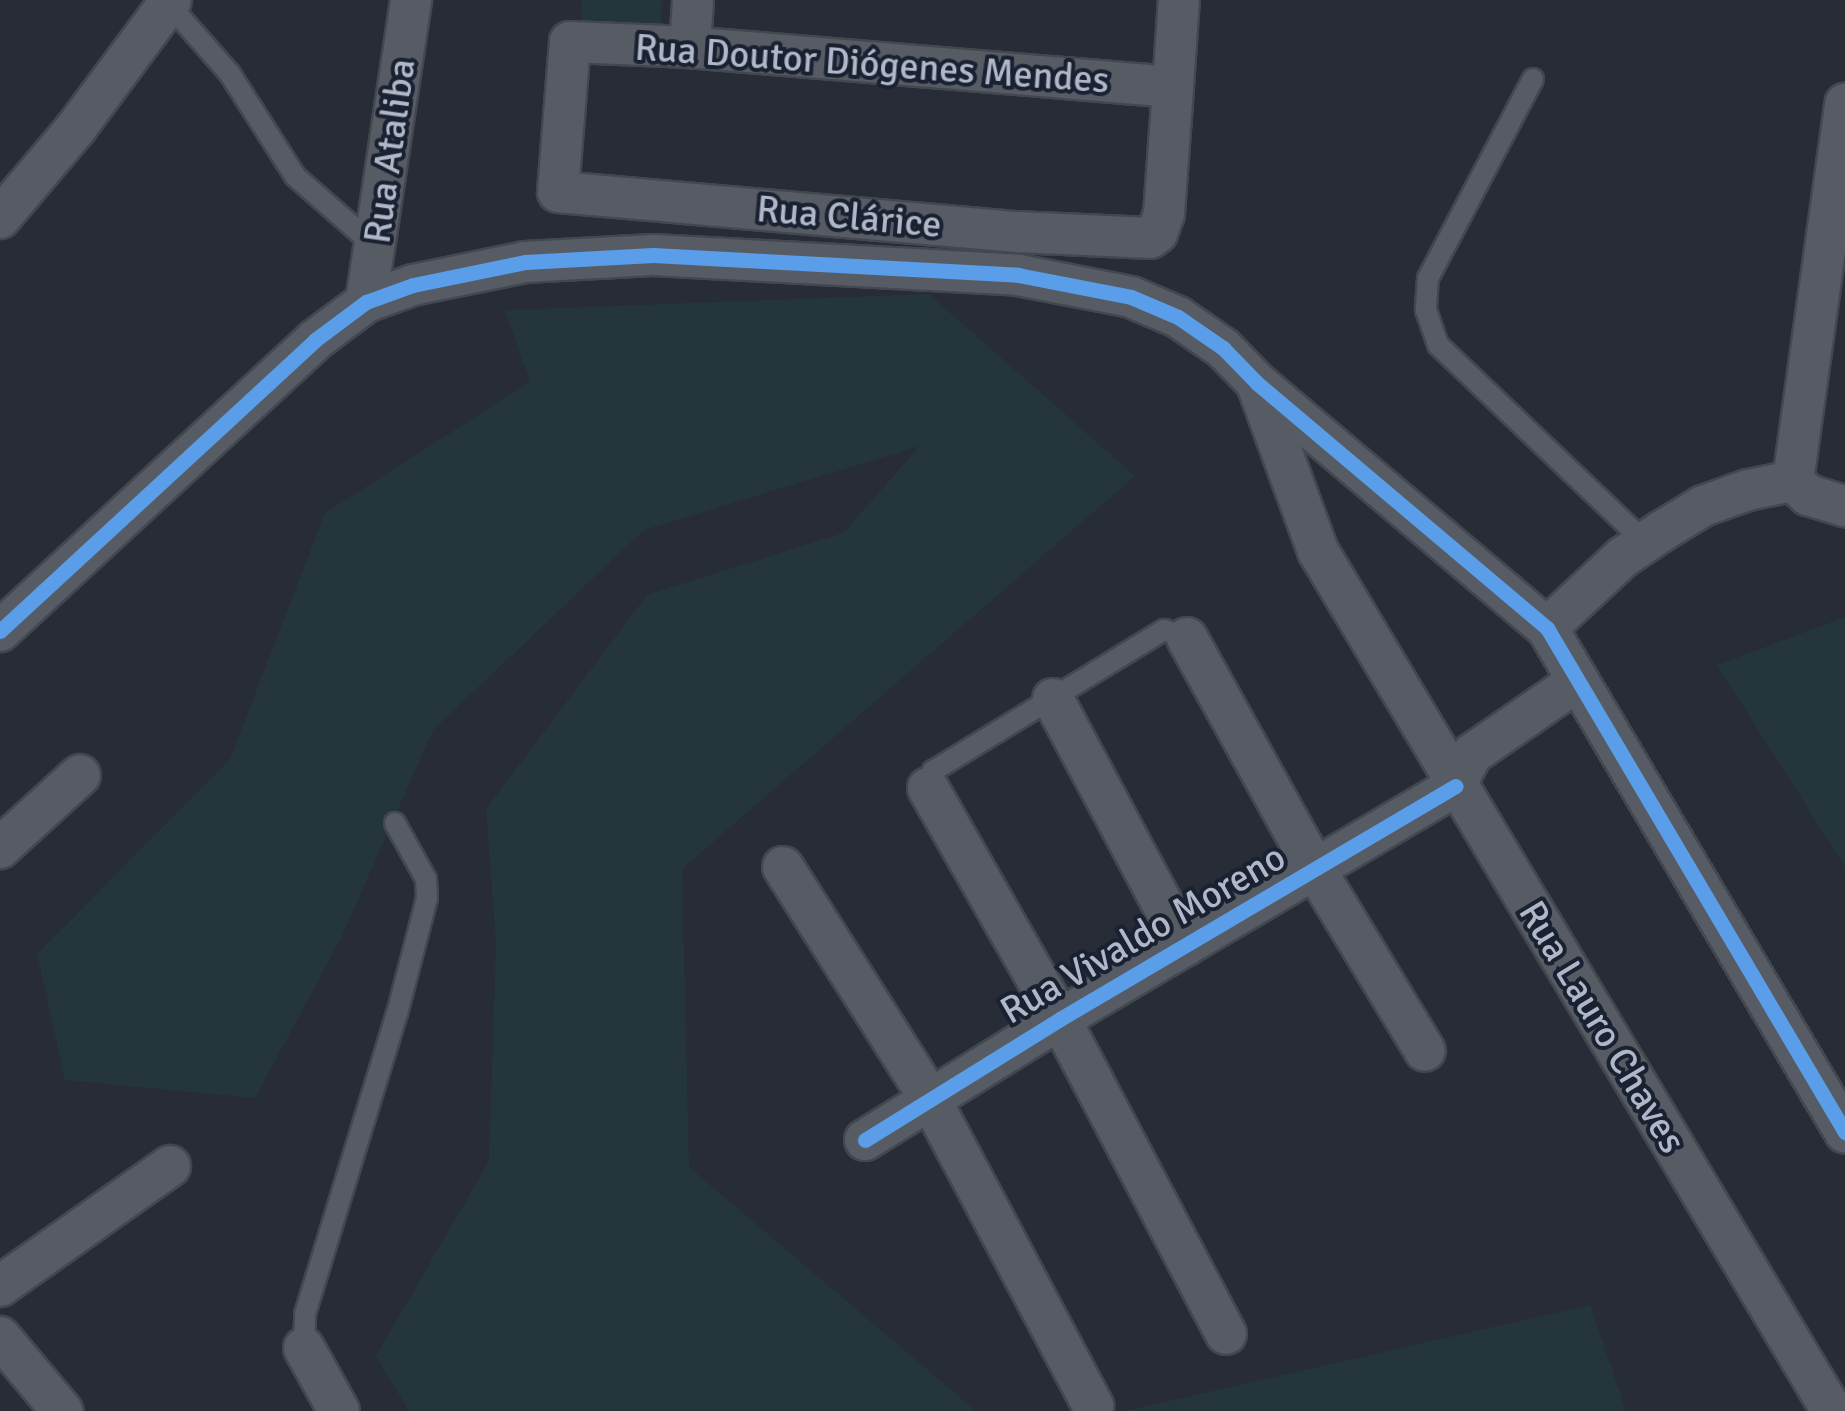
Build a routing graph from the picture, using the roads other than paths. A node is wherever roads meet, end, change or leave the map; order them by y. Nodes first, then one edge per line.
1 (411, 0) edge
2 (692, 0) edge
3 (1178, 0) edge
4 (168, 2) edge
5 (690, 46) junction
6 (1532, 79) dead end
7 (1173, 88) junction
8 (1845, 104) edge
9 (558, 192) joint
10 (0, 218) edge
11 (377, 247) junction
12 (366, 302) junction
13 (1257, 383) junction
14 (1793, 481) junction
15 (1845, 506) edge
16 (1645, 542) junction
17 (1547, 628) junction
18 (0, 631) edge
19 (1186, 638) joint
20 (1578, 680) junction
21 (1053, 698) junction
22 (80, 776) dead end
23 (1455, 786) junction
24 (928, 788) joint
25 (395, 823) dead end
26 (0, 848) edge
27 (783, 867) dead end
28 (1316, 871) junction
29 (1186, 946) junction
30 (1060, 1019) junction
31 (1425, 1051) dead end
32 (930, 1099) junction
33 (1845, 1132) edge
34 (865, 1140) dead end
35 (170, 1166) dead end
36 (0, 1286) edge
37 (1226, 1334) dead end
38 (0, 1337) edge
39 (304, 1348) joint
40 (1093, 1406) dead end
41 (62, 1411) edge
42 (339, 1411) edge
43 (1832, 1411) edge

1 - 11 street, Rua Ataliba
2 - 5 street
3 - 7 street
4 - 10 street
4 - 11 lane
5 - 7 street, Rua Doutor Diógenes Mendes
5 - 9 street, Rua Doutor Diógenes Mendes
6 - 16 lane
7 - 9 street, Rua Clárice
8 - 14 street
11 - 12 street, Rua Ataliba
12 - 13 street
12 - 18 street
13 - 17 street
13 - 23 street, Rua Lauro Chaves
14 - 15 street
14 - 16 street
16 - 17 street
17 - 20 street
19 - 21 lane
19 - 28 street
20 - 23 street
20 - 33 street
21 - 24 lane
21 - 29 street
22 - 26 street
23 - 28 street, Rua Vivaldo Moreno
23 - 43 street, Rua Lauro Chaves
24 - 30 street
25 - 39 lane
27 - 32 street
28 - 29 street, Rua Vivaldo Moreno
28 - 31 street
29 - 30 street, Rua Vivaldo Moreno
30 - 32 street, Rua Vivaldo Moreno
30 - 37 street
32 - 34 street, Rua Vivaldo Moreno
32 - 40 street
35 - 36 street
38 - 41 street
39 - 42 street

